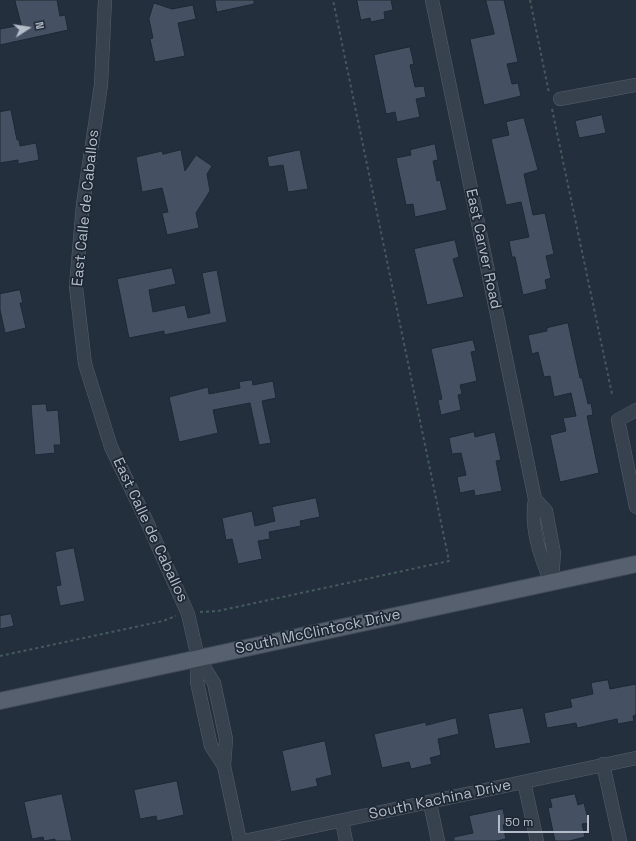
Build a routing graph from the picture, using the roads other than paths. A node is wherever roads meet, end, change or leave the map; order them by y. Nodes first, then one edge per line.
1 (105, 0) edge
2 (432, 0) edge
3 (636, 85) edge
4 (554, 100) road end
5 (636, 410) edge
6 (636, 507) edge
7 (636, 564) edge
8 (551, 582) junction
9 (198, 658) junction
10 (0, 701) edge
11 (636, 758) edge
12 (603, 764) junction
13 (524, 782) junction
14 (430, 803) junction
15 (342, 821) junction
16 (240, 841) edge
17 (244, 841) edge
18 (346, 841) edge
19 (438, 841) edge
20 (537, 841) edge
21 (620, 841) edge

1 - 9 street, East Calle de Caballos
2 - 8 street, East Carver Road
3 - 4 street
5 - 6 street
7 - 8 main road, South McClintock Drive
8 - 9 main road, South McClintock Drive
9 - 10 main road, South McClintock Drive
9 - 16 street
11 - 12 street, South Kachina Drive
12 - 13 street, South Kachina Drive
12 - 21 street
13 - 14 street, South Kachina Drive
13 - 20 street
14 - 15 street, South Kachina Drive
14 - 19 street
15 - 17 street, South Kachina Drive
15 - 18 street

